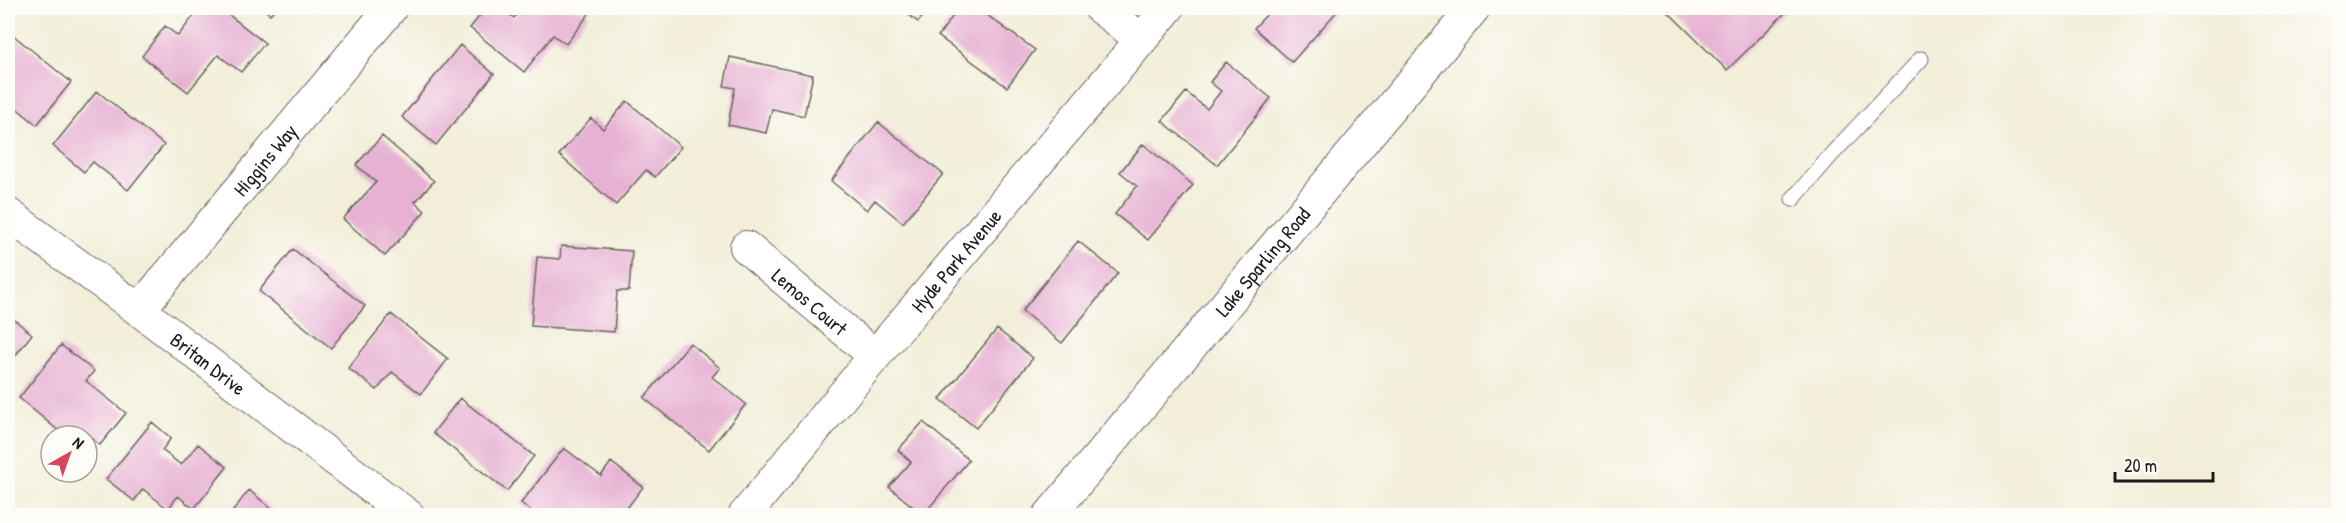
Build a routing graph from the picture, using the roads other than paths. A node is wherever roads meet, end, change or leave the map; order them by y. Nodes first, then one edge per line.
1 (391, 8) edge
2 (1100, 8) edge
3 (1168, 8) edge
4 (1474, 8) edge
5 (1141, 39) junction
6 (1921, 59) dead end
7 (1793, 200) dead end
8 (8, 214) edge
9 (746, 247) dead end
10 (139, 310) junction
11 (875, 356) junction
12 (409, 516) edge
13 (744, 516) edge
14 (1049, 516) edge

1 - 10 street, Higgins Way
2 - 5 street
3 - 5 street, Hyde Park Avenue
4 - 14 street, Lake Sparling Road
5 - 11 street, Hyde Park Avenue
6 - 7 lane
8 - 10 street, Britan Drive
9 - 11 street, Lemos Court
10 - 12 street, Britan Drive
11 - 13 street, Hyde Park Avenue

